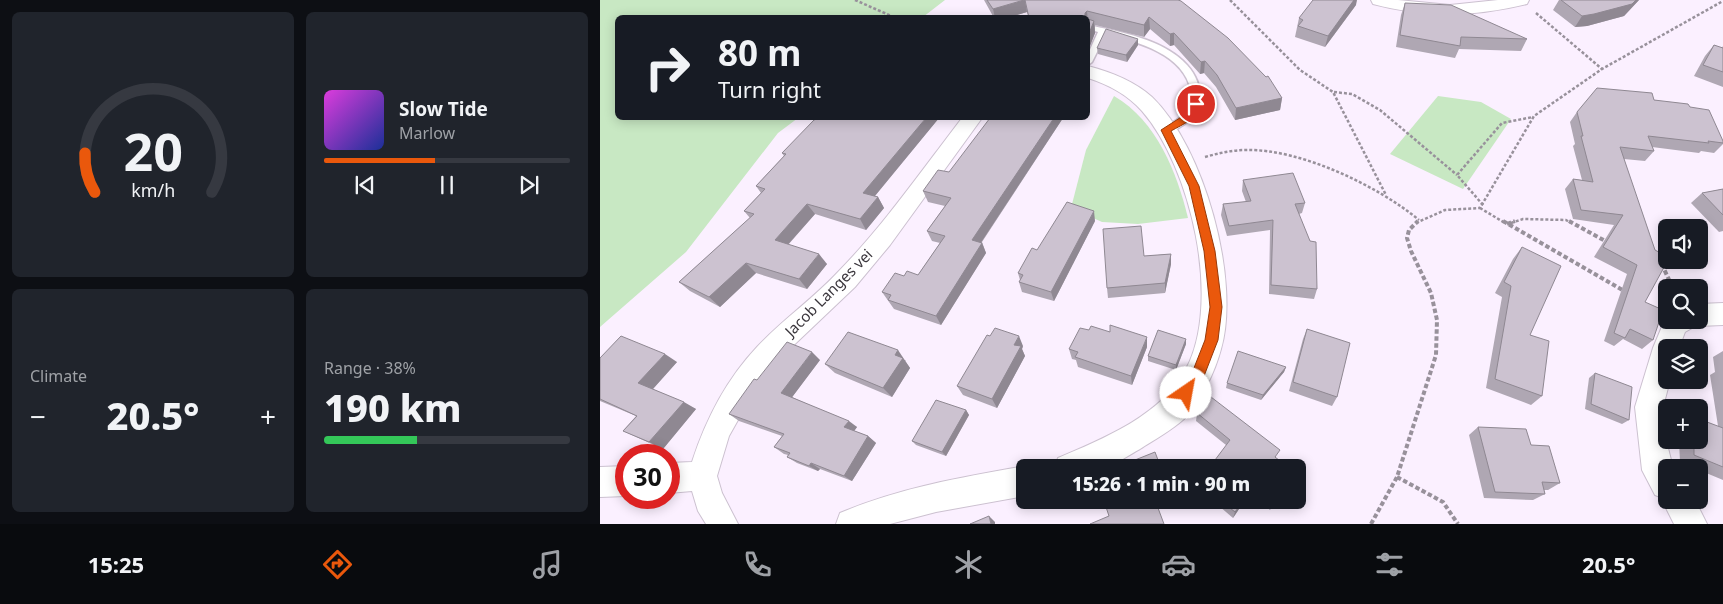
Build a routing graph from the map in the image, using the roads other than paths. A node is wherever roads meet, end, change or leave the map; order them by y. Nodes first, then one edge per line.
1 (1379, 0) edge
2 (1520, 0) edge
3 (1090, 27) edge
4 (1103, 30) junction
5 (1090, 58) edge
6 (1090, 73) edge
7 (970, 120) edge
8 (1166, 130) junction
9 (1723, 314) edge
10 (1708, 315) edge
11 (1658, 376) edge
12 (1089, 459) edge
13 (1658, 472) edge
14 (702, 476) junction
15 (680, 477) edge
16 (615, 481) edge
17 (600, 482) edge
18 (1016, 483) edge
19 (1682, 509) edge
20 (723, 524) edge
21 (851, 524) edge
22 (1692, 524) edge

1 - 2 street
3 - 4 lane
4 - 5 lane
4 - 8 lane
6 - 8 street
7 - 14 street, Jacob Langes vei
8 - 12 street
9 - 10 street
11 - 13 street
14 - 15 street
14 - 20 street
16 - 17 street
18 - 21 street
19 - 22 street

